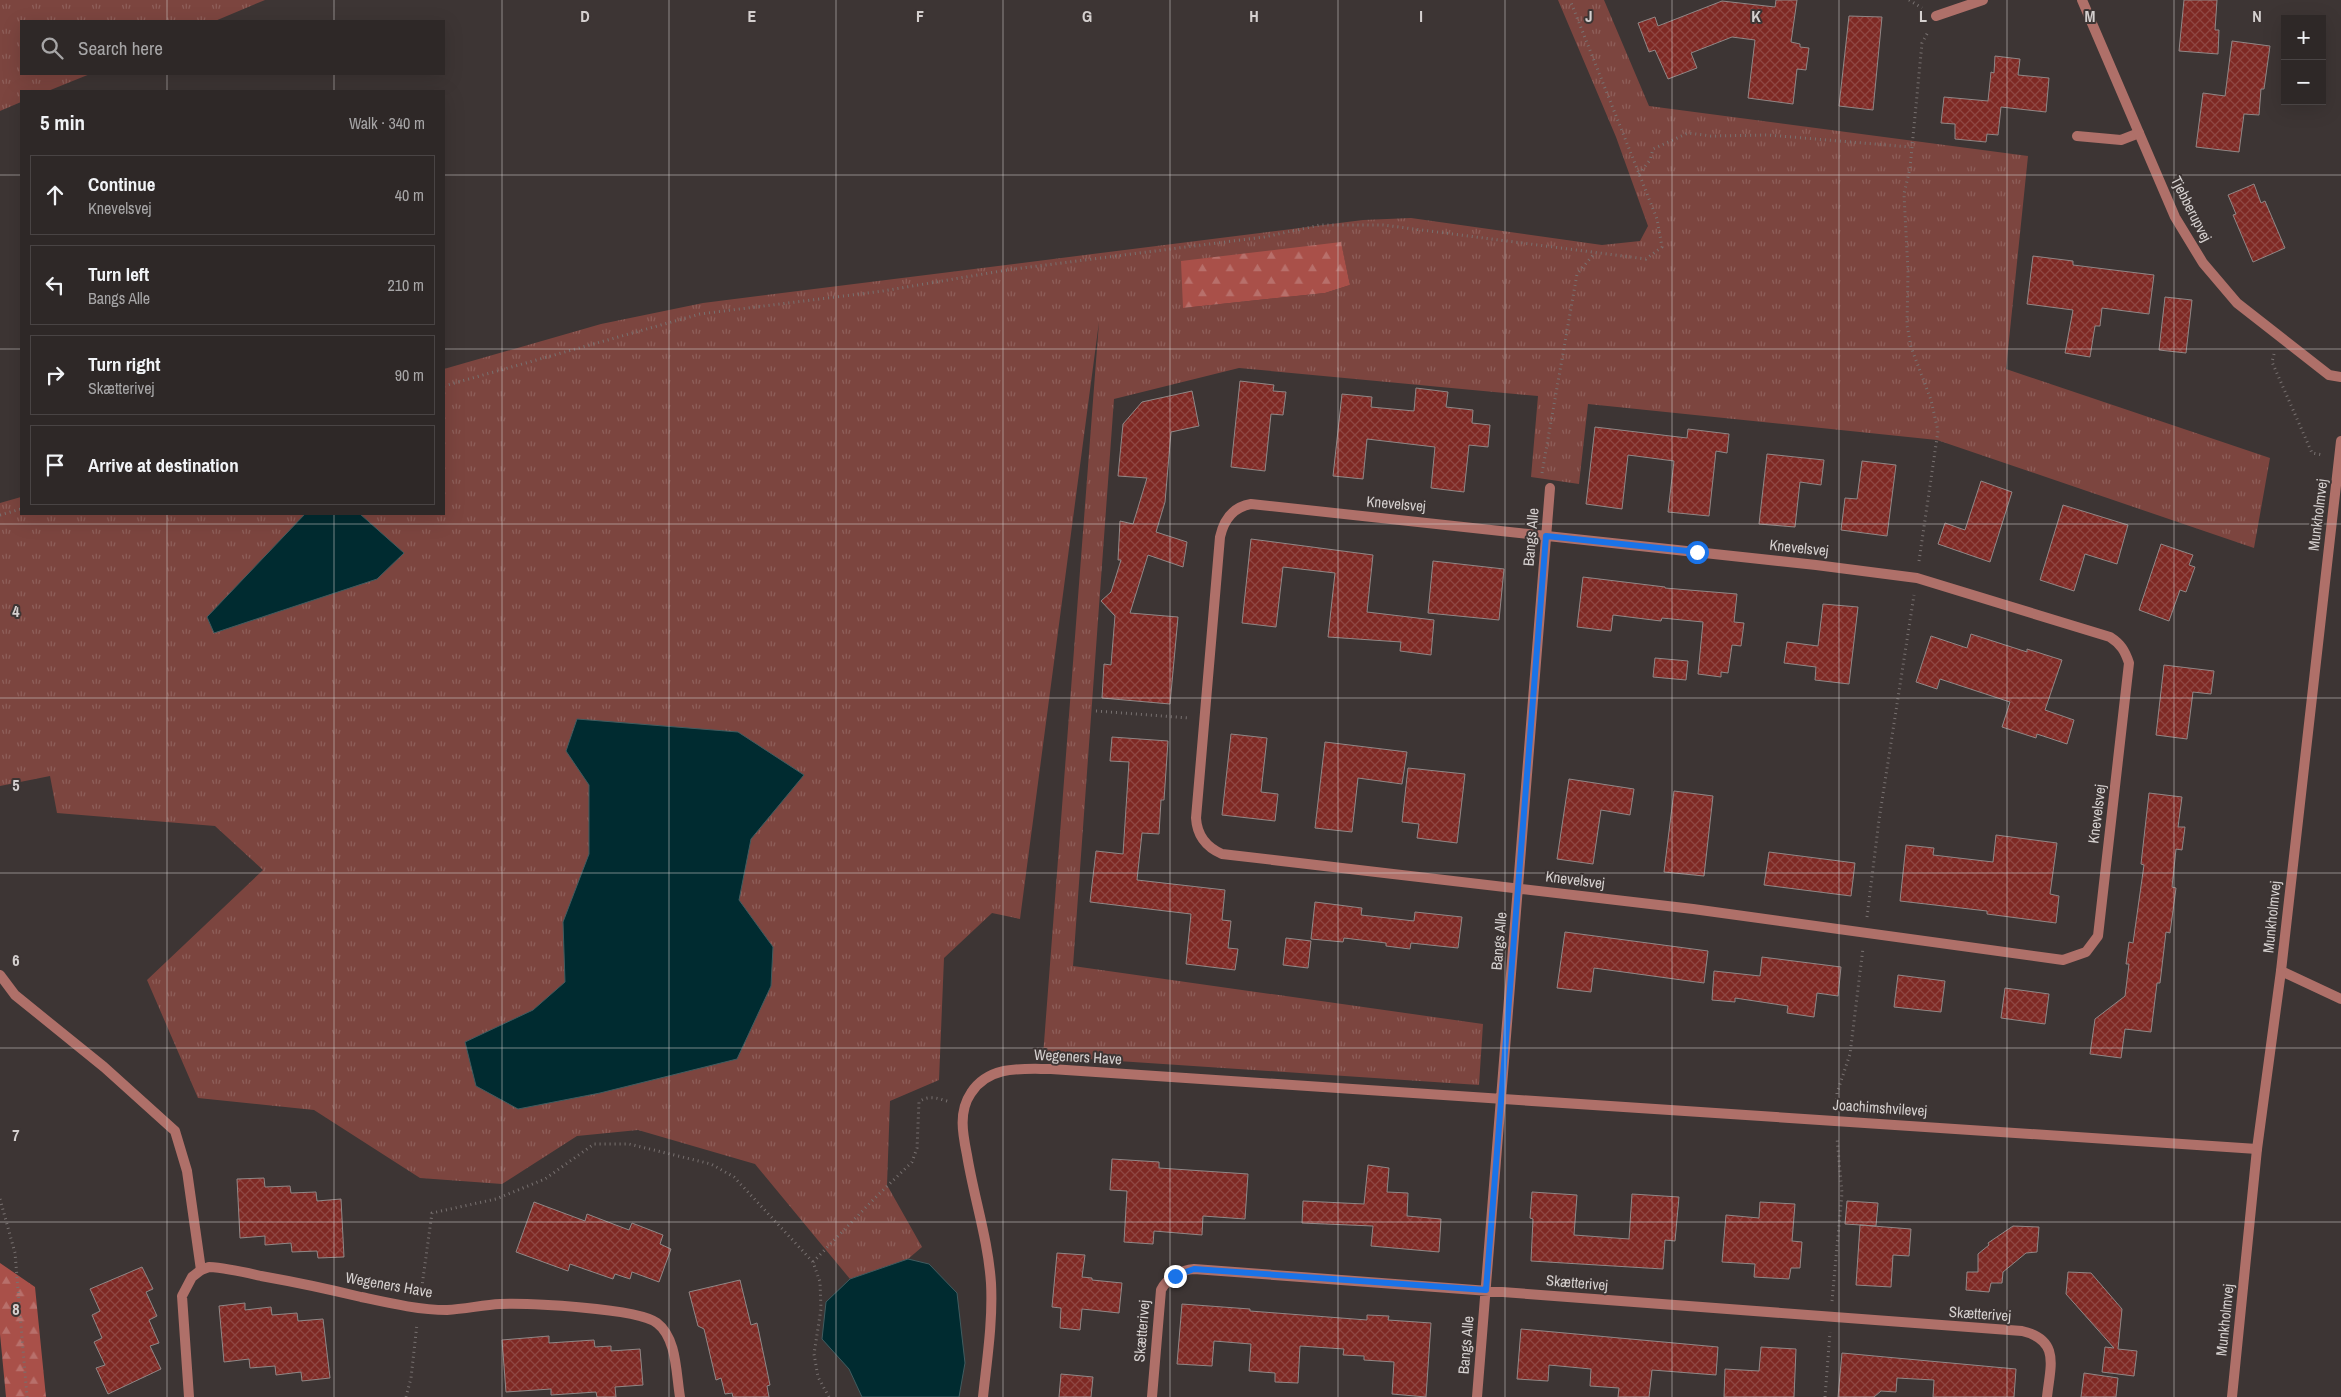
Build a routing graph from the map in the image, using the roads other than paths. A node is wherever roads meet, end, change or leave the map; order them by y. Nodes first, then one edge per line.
1 (1983, 0) edge
2 (2082, 0) edge
3 (1936, 16) road end
4 (2139, 133) junction
5 (2077, 136) dead end
6 (2341, 377) edge
7 (2341, 441) edge
8 (1550, 488) road end
9 (1546, 536) junction
10 (1518, 888) junction
11 (2281, 971) junction
12 (0, 974) edge
13 (2341, 999) edge
14 (1501, 1098) junction
15 (2257, 1149) junction
16 (201, 1270) junction
17 (1486, 1290) junction
18 (189, 1397) edge
19 (680, 1397) edge
20 (983, 1397) edge
21 (1152, 1397) edge
22 (1477, 1397) edge
23 (2046, 1397) edge
24 (2232, 1397) edge

1 - 3 street
2 - 4 street, Tjebberupvej
4 - 5 street
4 - 6 street, Tjebberupvej
7 - 11 street, Munkholmvej
8 - 9 street, Bangs Alle
9 - 10 street, Bangs Alle
9 - 10 street, Knevelsvej
9 - 10 street, Knevelsvej
10 - 14 street, Bangs Alle
11 - 13 street
11 - 15 street, Munkholmvej
12 - 16 street
14 - 15 street, Joachimshvilevej
14 - 17 street, Bangs Alle
14 - 20 street, Wegeners Have
15 - 24 street, Munkholmvej
16 - 18 street
16 - 19 street, Wegeners Have
17 - 21 street, Skætterivej
17 - 22 street, Bangs Alle
17 - 23 street, Skætterivej

